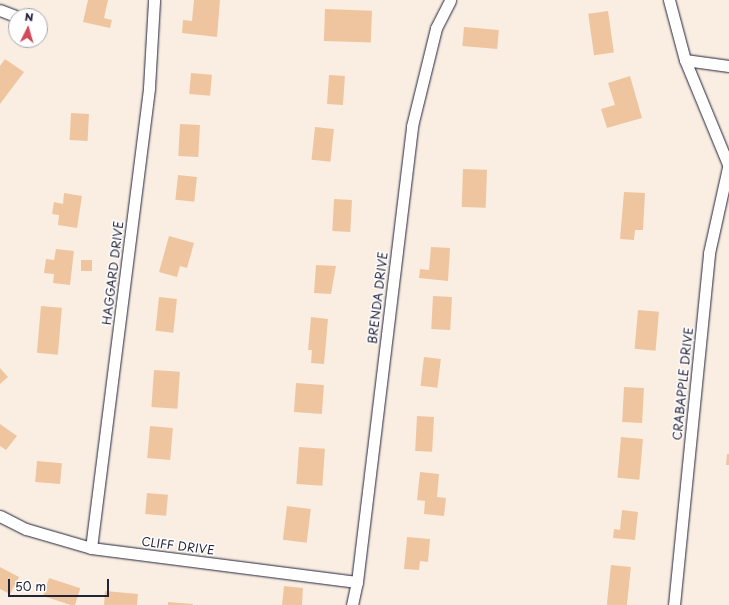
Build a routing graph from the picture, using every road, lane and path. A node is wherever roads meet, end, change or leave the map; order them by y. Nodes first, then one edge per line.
1 (154, 0) edge
2 (669, 0) edge
3 (452, 1) edge
4 (685, 60) junction
5 (729, 66) edge
6 (728, 167) edge
7 (0, 516) edge
8 (91, 548) junction
9 (357, 582) junction
10 (352, 605) edge
11 (674, 605) edge

1 - 8 street, HAGGARD DRIVE
2 - 4 street
3 - 9 street, BRENDA DRIVE
4 - 5 street
4 - 6 street
6 - 11 street, CRABAPPLE DRIVE
7 - 8 street, CLIFF DRIVE
8 - 9 street, CLIFF DRIVE
9 - 10 street, BRENDA DRIVE

